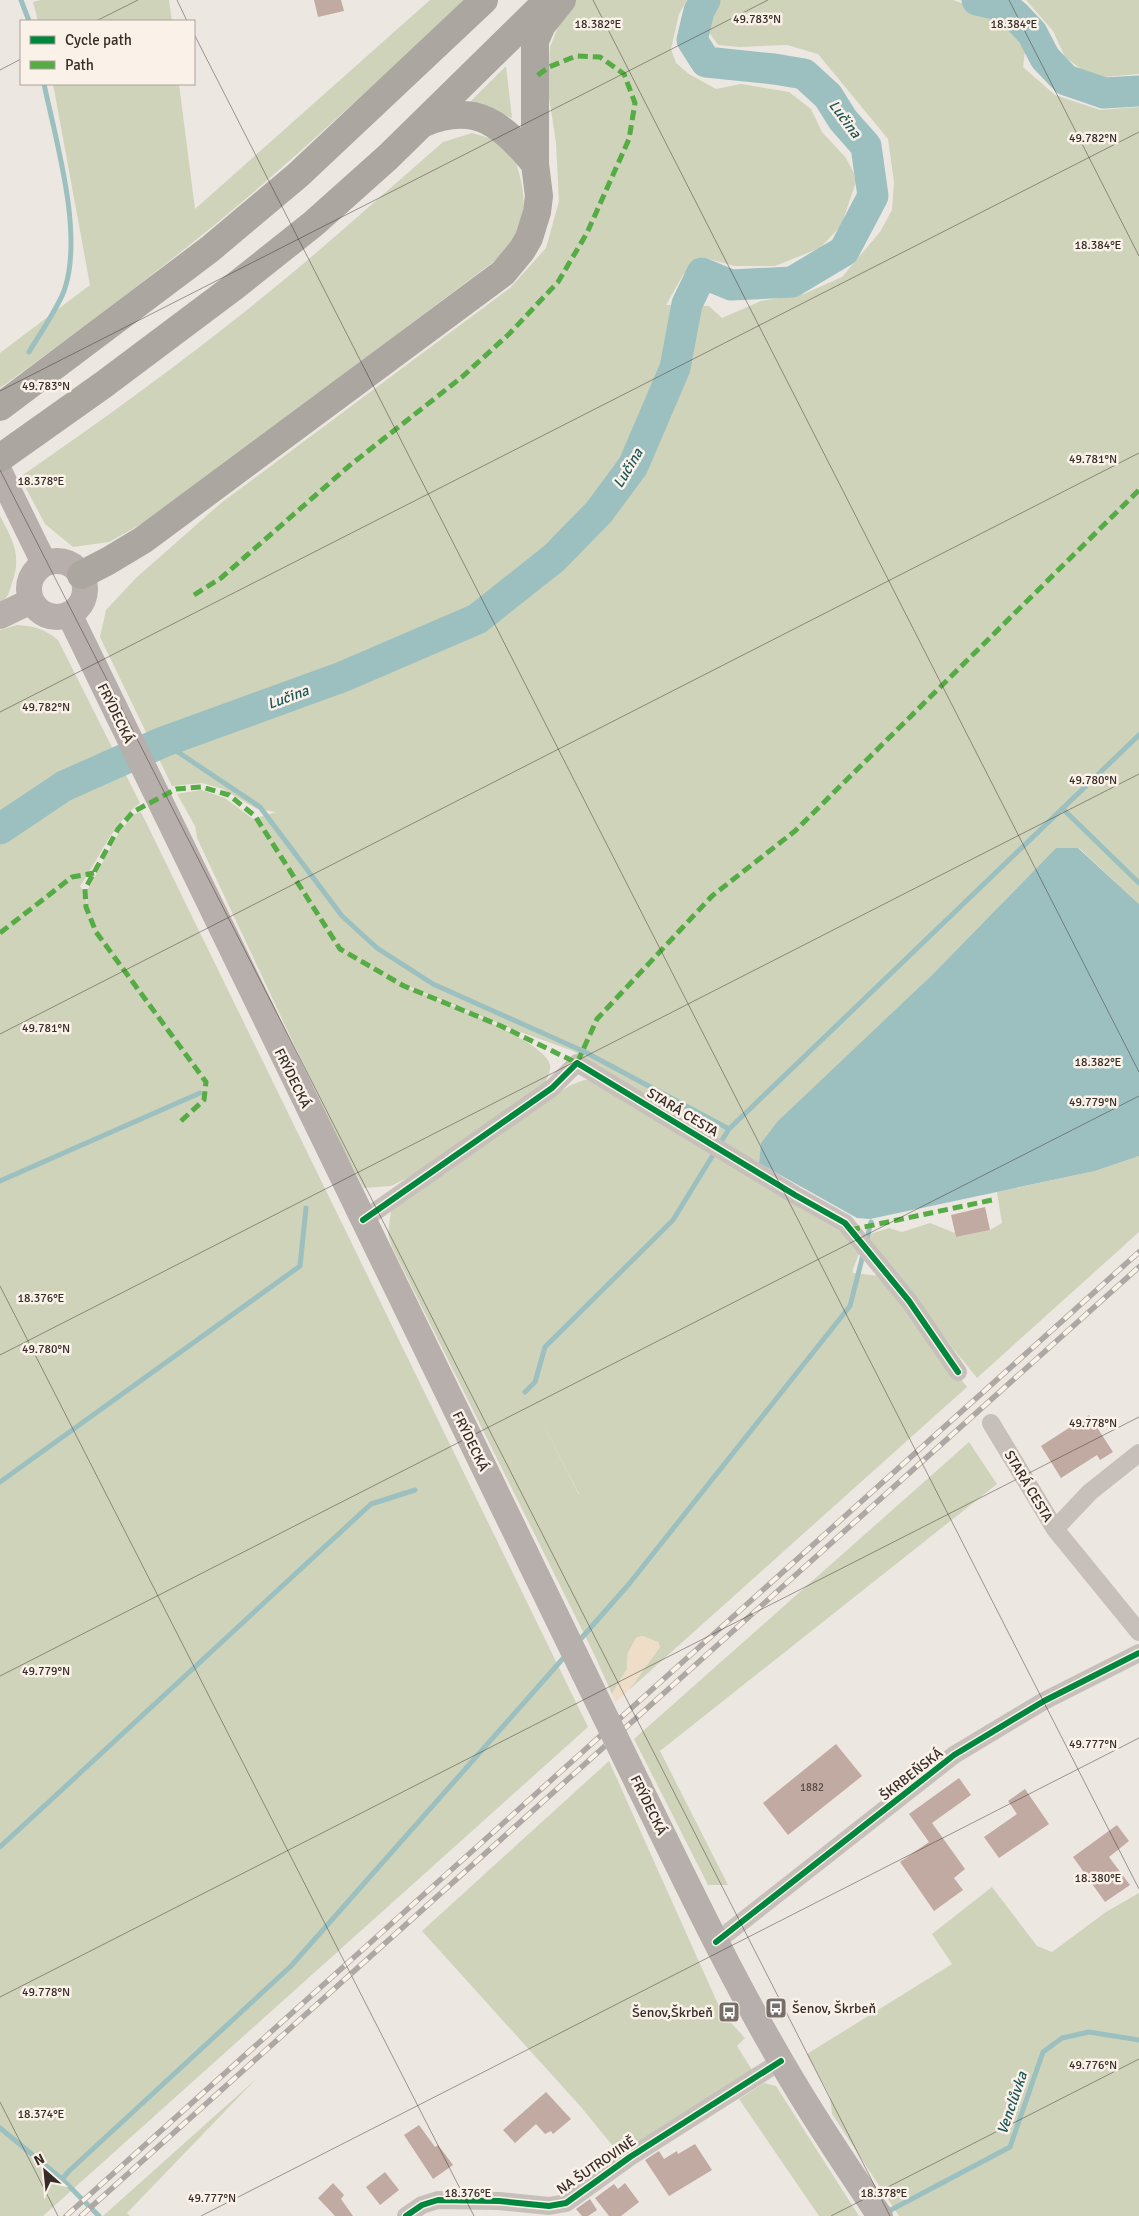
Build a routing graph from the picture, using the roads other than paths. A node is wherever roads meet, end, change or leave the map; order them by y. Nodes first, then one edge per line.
1 (484, 0) edge
2 (548, 0) edge
3 (562, 0) edge
4 (388, 156) junction
5 (535, 164) junction
6 (0, 407) edge
7 (0, 458) edge
8 (0, 472) edge
9 (44, 563) junction
10 (81, 575) junction
11 (31, 601) junction
12 (69, 614) junction
13 (0, 616) edge
14 (363, 1220) junction
15 (958, 1372) dead end
16 (991, 1423) dead end
17 (1139, 1453) edge
18 (1055, 1529) junction
19 (1139, 1632) edge
20 (1139, 1653) edge
21 (716, 1942) junction
22 (781, 2061) junction
23 (406, 2216) edge
24 (880, 2216) edge

1 - 6 highway
2 - 4 highway
3 - 5 highway
4 - 5 highway
4 - 7 highway
5 - 10 highway
8 - 9 main road
9 - 10 main road
9 - 11 main road
10 - 12 main road
11 - 12 main road
11 - 13 main road
12 - 14 main road, FRÝDECKÁ
14 - 15 street, STARÁ CESTA
14 - 21 main road, FRÝDECKÁ, bridge
16 - 18 street, STARÁ CESTA
17 - 18 street, STARÁ CESTA
18 - 19 street
20 - 21 street, ŠKRBEŇSKÁ
21 - 22 main road, FRÝDECKÁ
22 - 23 street, NA ŠUTROVINĚ
22 - 24 main road, FRÝDECKÁ

